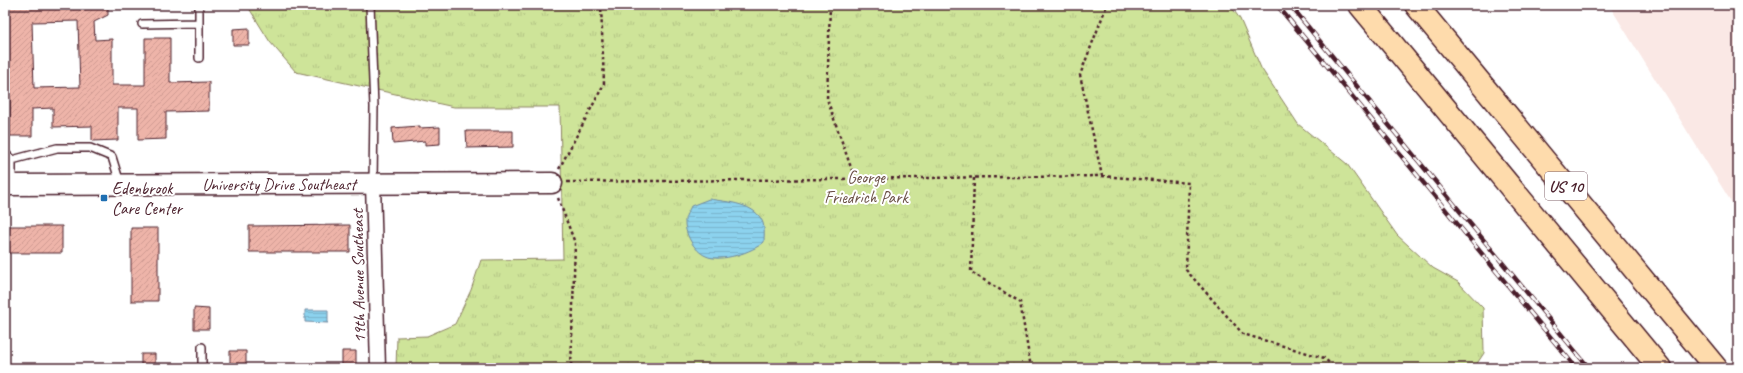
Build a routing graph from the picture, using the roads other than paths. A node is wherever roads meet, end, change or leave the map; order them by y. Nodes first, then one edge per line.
1 (199, 5) edge
2 (370, 5) edge
3 (1360, 5) edge
4 (1416, 5) edge
5 (199, 23) junction
6 (142, 24) dead end
7 (199, 58) dead end
8 (5, 153) edge
9 (12, 160) junction
10 (373, 183) junction
11 (552, 183) road end
12 (9, 185) edge
13 (120, 185) junction
14 (202, 347) dead end
15 (202, 368) edge
16 (378, 368) edge
17 (1660, 368) edge
18 (1716, 368) edge

1 - 5 lane
2 - 10 lane
3 - 17 highway, US 10
4 - 18 highway, US 10
5 - 6 lane
5 - 7 lane
8 - 9 lane
9 - 12 lane
9 - 13 lane
10 - 11 street, University Drive Southeast
10 - 13 street, University Drive Southeast
10 - 16 street, 19th Avenue Southeast
12 - 13 street, University Drive Southeast
14 - 15 lane

